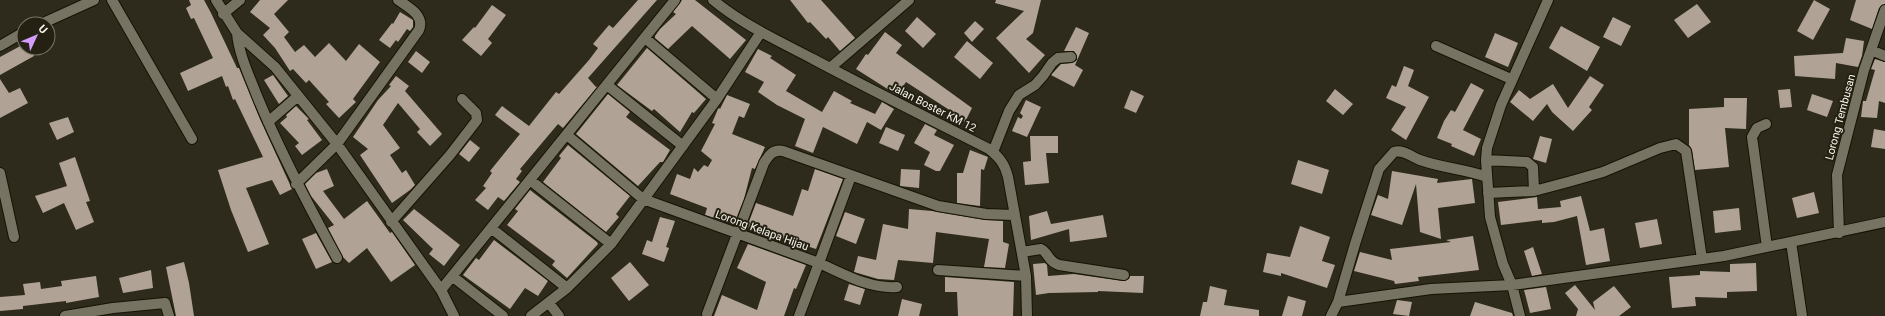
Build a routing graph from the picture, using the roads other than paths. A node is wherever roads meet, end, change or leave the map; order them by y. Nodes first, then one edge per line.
1 (112, 0) edge
2 (216, 0) edge
3 (240, 0) edge
4 (398, 0) edge
5 (676, 0) edge
6 (713, 0) edge
7 (908, 0) edge
8 (1548, 0) edge
9 (88, 1) edge
10 (1885, 10) edge
11 (223, 14) junction
12 (56, 17) edge
13 (761, 32) junction
14 (237, 33) junction
15 (16, 37) edge
16 (645, 38) junction
17 (0, 46) edge
18 (1436, 46) dead end
19 (1871, 50) junction
20 (1885, 56) edge
21 (1071, 57) dead end
22 (830, 68) junction
23 (1511, 78) junction
24 (607, 85) junction
25 (298, 96) junction
26 (462, 99) dead end
27 (717, 99) junction
28 (268, 122) junction
29 (1766, 124) dead end
30 (567, 135) junction
31 (192, 139) dead end
32 (337, 144) junction
33 (683, 146) junction
34 (993, 152) junction
35 (1486, 160) junction
36 (0, 174) edge
37 (851, 176) junction
38 (1487, 177) junction
39 (530, 180) junction
40 (296, 184) junction
41 (1534, 191) junction
42 (1488, 193) junction
43 (643, 199) junction
44 (1014, 215) junction
45 (391, 222) junction
46 (1885, 222) edge
47 (491, 228) junction
48 (1839, 232) junction
49 (738, 234) junction
50 (14, 237) dead end
51 (1791, 242) junction
52 (611, 244) junction
53 (1767, 247) junction
54 (1022, 252) junction
55 (337, 258) dead end
56 (1702, 258) junction
57 (819, 263) junction
58 (938, 270) dead end
59 (1124, 275) dead end
60 (452, 276) junction
61 (1026, 276) junction
62 (1512, 284) junction
63 (897, 287) dead end
64 (567, 288) junction
65 (441, 290) junction
66 (1338, 302) junction
67 (549, 303) junction
68 (114, 312) edge
69 (707, 314) dead end
70 (65, 316) edge
71 (169, 316) edge
72 (454, 316) edge
73 (504, 316) edge
74 (531, 316) edge
75 (559, 316) edge
76 (799, 316) edge
77 (1028, 316) edge
78 (1331, 316) edge
79 (1520, 316) edge
80 (1802, 316) edge

1 - 31 street
2 - 11 street
3 - 11 street
4 - 32 street
5 - 16 street
6 - 13 street, Jalan Boster KM 12
7 - 22 street
8 - 23 street
9 - 12 street
10 - 19 street, Lorong Tembusan
11 - 14 street
13 - 22 street, Jalan Boster KM 12
13 - 27 street
14 - 25 street
14 - 28 street
15 - 17 street
16 - 24 street
16 - 27 street
18 - 23 street
19 - 20 street
19 - 48 street, Lorong Tembusan
21 - 34 street
22 - 34 street, Jalan Boster KM 12
23 - 35 street
24 - 30 street
24 - 33 street
25 - 28 street
25 - 32 street
26 - 45 street
27 - 33 street
28 - 40 street
29 - 53 street
30 - 39 street
30 - 43 street, Lorong Kelapa Hijau
32 - 40 street
32 - 45 street
33 - 43 street
34 - 44 street, Jalan Boster KM 12
35 - 38 street
35 - 41 street
36 - 50 street
37 - 44 street
37 - 49 street
37 - 57 street
38 - 42 street
38 - 66 street
39 - 47 street
39 - 52 street
40 - 55 street
41 - 42 street
41 - 56 street
42 - 62 street
43 - 49 street, Lorong Kelapa Hijau
43 - 52 street
44 - 54 street, Jalan Boster KM 12
45 - 65 street
46 - 48 street
47 - 60 street
47 - 64 street
48 - 51 street
49 - 57 street, Lorong Kelapa Hijau
49 - 69 street
51 - 53 street
51 - 80 street
52 - 64 street
53 - 56 street
54 - 59 street
54 - 61 street, Jalan Boster KM 12
56 - 62 street
57 - 63 street
57 - 76 street, Lorong Kelapa Hijau
58 - 61 street
60 - 65 street
60 - 73 street
61 - 77 street, Jalan Boster KM 12
62 - 66 street
62 - 79 street
64 - 67 street
65 - 72 street
66 - 78 street
67 - 74 street
67 - 75 street
68 - 70 street
68 - 71 street

